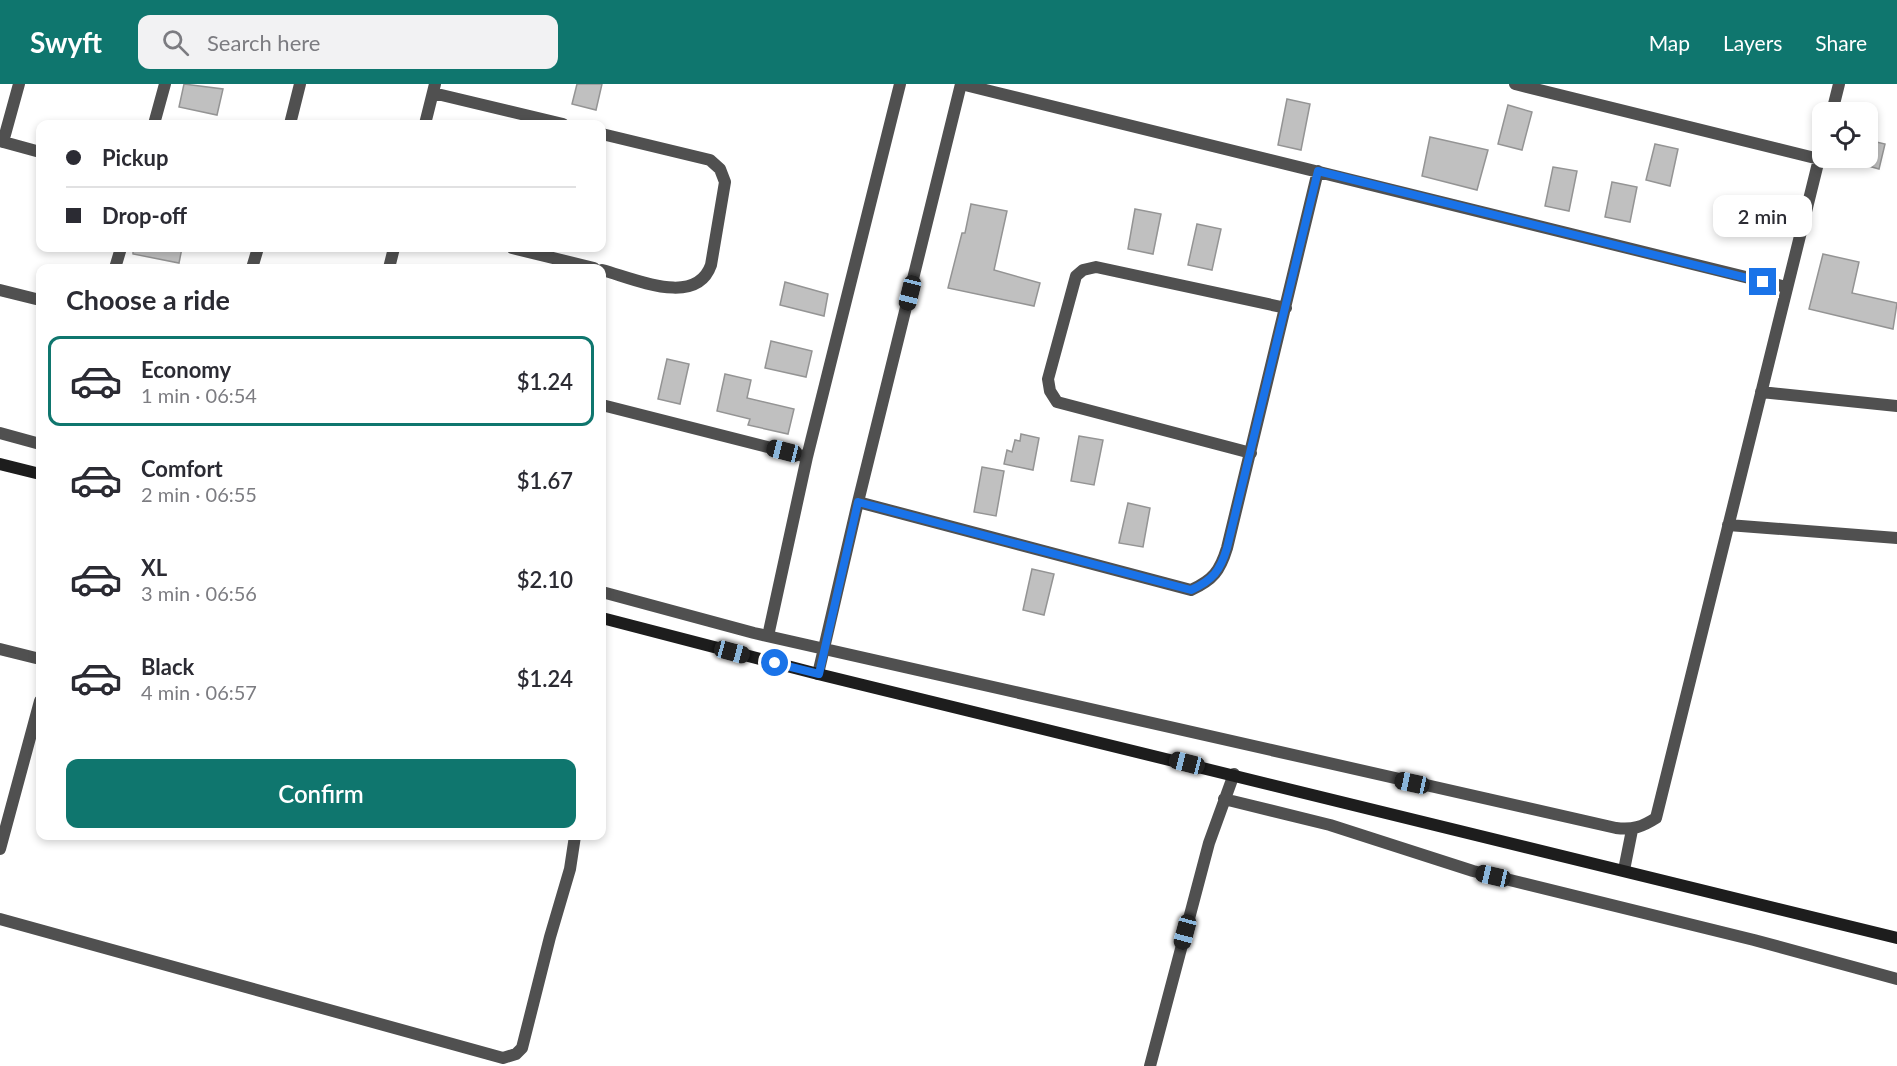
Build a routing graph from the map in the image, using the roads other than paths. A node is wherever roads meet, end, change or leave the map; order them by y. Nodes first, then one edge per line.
1 (19, 84) edge
2 (165, 84) edge
3 (300, 84) edge
4 (900, 84) edge
5 (961, 84) edge
6 (1515, 84) edge
7 (1839, 84) edge
8 (434, 88) edge
9 (1834, 102) edge
10 (155, 120) edge
11 (291, 120) edge
12 (426, 120) edge
13 (549, 120) edge
14 (606, 135) edge
15 (2, 141) edge
16 (36, 151) edge
17 (1812, 151) edge
18 (1817, 168) edge
19 (1318, 171) junction
20 (528, 252) edge
21 (578, 264) edge
22 (606, 271) edge
23 (1786, 287) junction
24 (0, 290) edge
25 (36, 299) edge
26 (1286, 308) junction
27 (1761, 392) junction
28 (606, 406) edge
29 (1897, 406) edge
30 (0, 433) edge
31 (36, 443) edge
32 (1251, 453) junction
33 (807, 457) junction
34 (0, 464) edge
35 (36, 473) edge
36 (858, 502) junction
37 (1728, 525) junction
38 (1897, 538) edge
39 (606, 593) edge
40 (606, 619) edge
41 (768, 636) junction
42 (823, 648) junction
43 (0, 649) edge
44 (36, 658) edge
45 (819, 674) junction
46 (36, 716) edge
47 (1234, 774) junction
48 (1224, 799) junction
49 (1632, 830) junction
50 (574, 840) edge
51 (0, 849) edge
52 (1624, 870) junction
53 (0, 919) edge
54 (1897, 938) edge
55 (1897, 979) edge
56 (1150, 1066) edge

1 - 15 street
2 - 10 street
3 - 11 street
4 - 33 street
5 - 19 street
5 - 36 street
6 - 17 street
7 - 9 street
8 - 12 street
8 - 13 street
14 - 22 street
15 - 16 street
18 - 23 street
19 - 23 street
19 - 26 street
20 - 21 street
23 - 27 street
24 - 25 street
26 - 32 street
26 - 32 street
27 - 29 street
27 - 37 street
28 - 33 street
30 - 31 street
32 - 36 street
33 - 41 street
34 - 35 street
36 - 42 street
37 - 38 street
37 - 49 street
39 - 41 street
40 - 45 street
41 - 42 street
42 - 45 street
42 - 49 street
43 - 44 street
45 - 47 street
46 - 51 street
47 - 48 street
47 - 52 street
48 - 55 street
48 - 56 street
49 - 52 street
50 - 53 street
52 - 54 street

